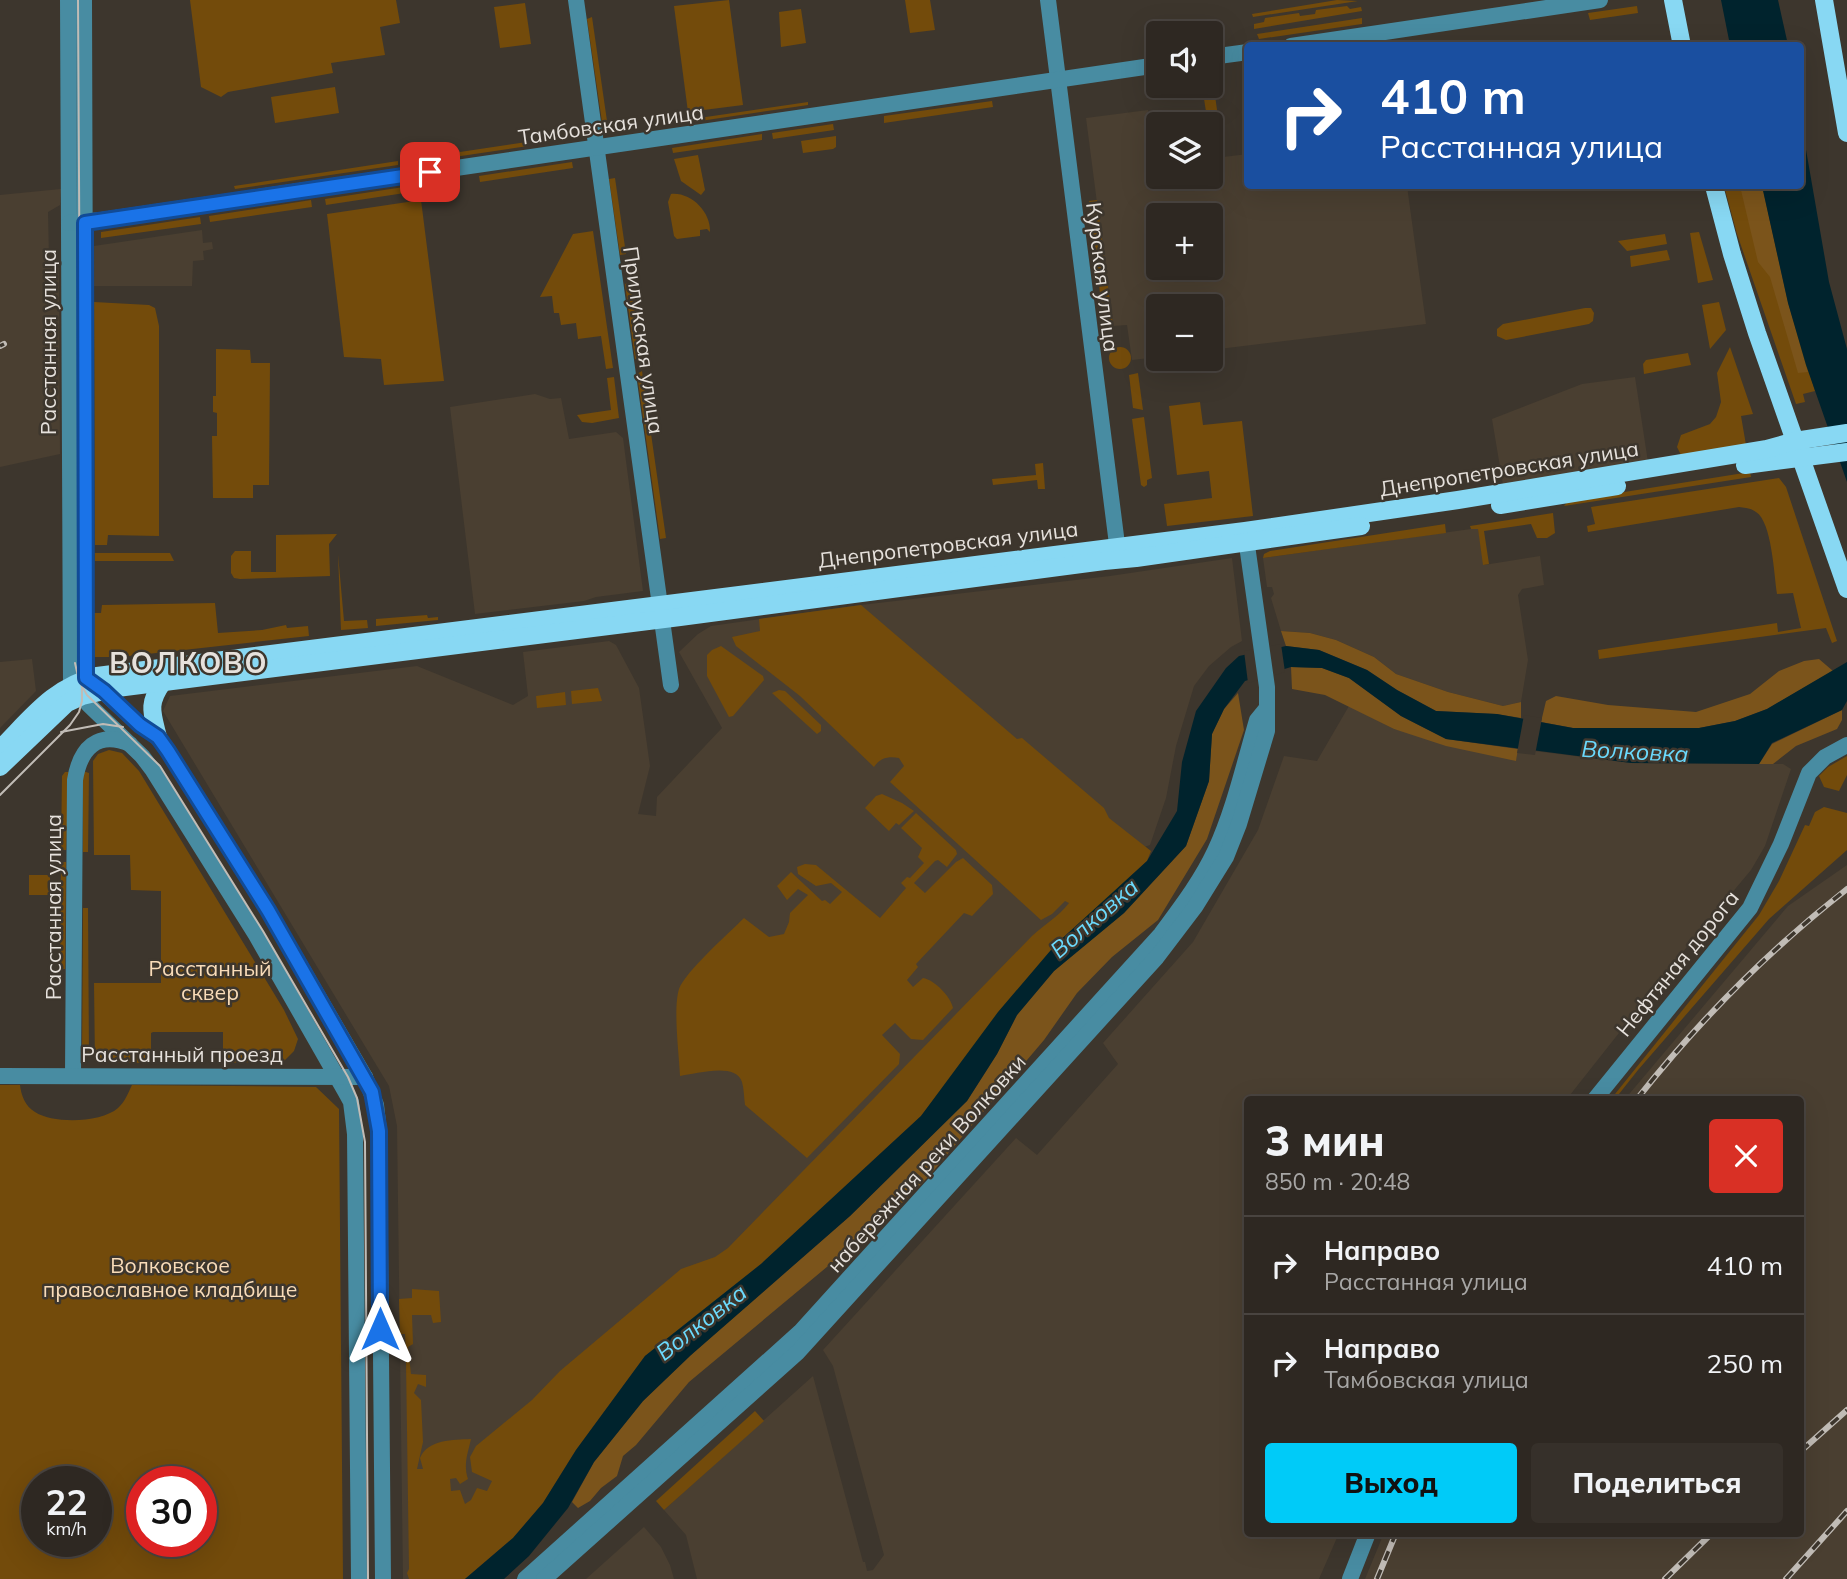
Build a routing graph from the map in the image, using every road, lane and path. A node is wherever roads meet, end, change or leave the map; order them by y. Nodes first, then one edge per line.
1 (68, 0) edge
2 (83, 0) edge
3 (576, 0) edge
4 (1048, 0) edge
5 (1600, 0) edge
6 (1673, 0) edge
7 (1824, 0) edge
8 (1317, 42) edge
9 (1681, 42) edge
10 (1244, 53) edge
11 (1223, 55) edge
12 (1146, 67) edge
13 (1058, 80) junction
14 (1847, 133) edge
15 (597, 147) junction
16 (1715, 189) edge
17 (77, 223) junction
18 (1838, 434) edge
19 (1798, 450) junction
20 (1842, 452) edge
21 (1246, 537) junction
22 (1118, 553) junction
23 (1847, 589) edge
24 (661, 612) junction
25 (163, 682) junction
26 (671, 685) dead end
27 (79, 686) junction
28 (104, 691) junction
29 (1266, 709) junction
30 (158, 737) junction
31 (132, 745) junction
32 (1847, 745) edge
33 (0, 749) edge
34 (0, 767) edge
35 (73, 1075) junction
36 (0, 1076) edge
37 (337, 1076) junction
38 (365, 1077) junction
39 (1597, 1096) edge
40 (1366, 1537) edge
41 (359, 1579) edge
42 (383, 1579) edge
43 (525, 1579) edge
44 (544, 1579) edge
45 (1350, 1579) edge

1 - 17 street, Расстанная улица
2 - 17 street, Расстанная улица
3 - 15 street, Прилукская улица
4 - 13 street, Курская улица
5 - 8 street
6 - 9 main road
7 - 14 main road
10 - 11 street
12 - 13 street, Тамбовская улица
13 - 15 street, Тамбовская улица
13 - 22 street, Курская улица
15 - 17 street, Тамбовская улица
15 - 24 street, Прилукская улица
16 - 19 main road
17 - 27 street, Расстанная улица
18 - 19 main road, Днепропетровская улица
19 - 20 main road, Днепропетровская улица
19 - 21 main road, Днепропетровская улица
19 - 23 main road
21 - 22 main road, Днепропетровская улица
21 - 29 street, набережная реки Волковки
22 - 24 main road, Днепропетровская улица
24 - 25 main road, Днепропетровская улица
24 - 26 street, Прилукская улица
24 - 27 main road, Днепропетровская улица
25 - 28 main road, Днепропетровская улица
25 - 30 main road
27 - 28 main road, Днепропетровская улица
27 - 31 street
27 - 33 main road
27 - 34 main road
28 - 30 street
29 - 43 street, набережная реки Волковки
29 - 44 street, набережная реки Волковки
30 - 38 street
31 - 35 street, Расстанная улица
31 - 37 street
32 - 39 street, Нефтяная дорога
35 - 36 street, Расстанный проезд
35 - 37 street, Расстанный проезд
37 - 38 street, Расстанный проезд
37 - 41 street
38 - 42 street
40 - 45 street

